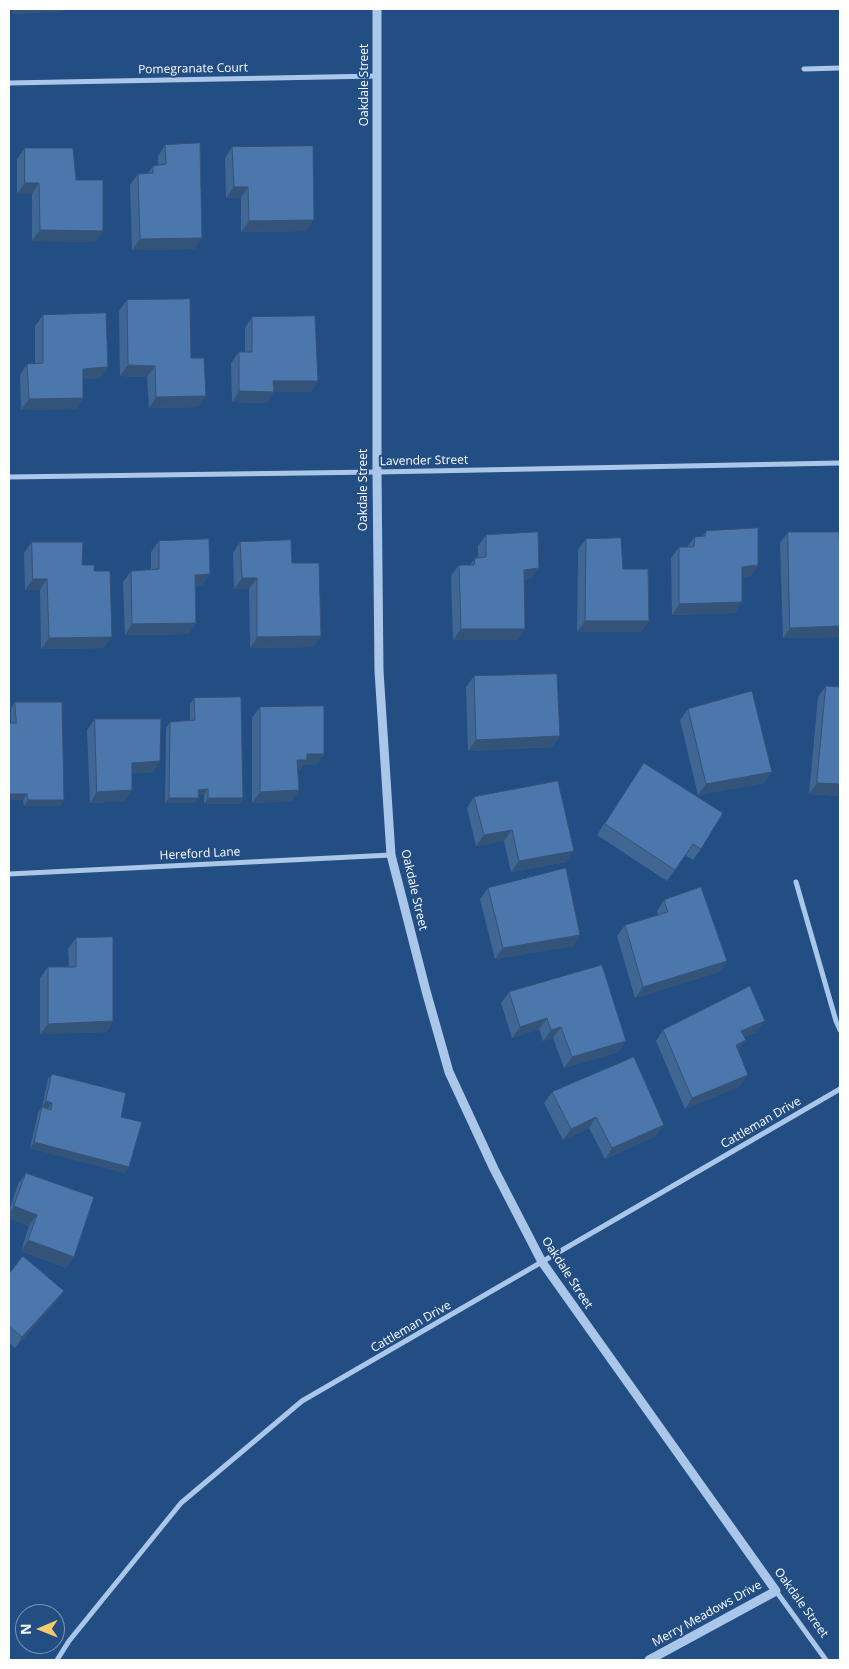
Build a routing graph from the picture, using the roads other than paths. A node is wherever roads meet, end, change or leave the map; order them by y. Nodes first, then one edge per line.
1 (377, 9) edge
2 (840, 68) edge
3 (804, 69) dead end
4 (378, 76) junction
5 (9, 83) edge
6 (840, 463) edge
7 (376, 472) junction
8 (9, 477) edge
9 (391, 855) junction
10 (9, 874) edge
11 (796, 882) dead end
12 (840, 1030) edge
13 (840, 1089) edge
14 (542, 1262) junction
15 (776, 1590) junction
16 (57, 1660) edge
17 (649, 1660) edge
18 (826, 1660) edge

1 - 4 street, Oakdale Street
2 - 3 street
4 - 5 street, Pomegranate Court
4 - 7 street, Oakdale Street
6 - 7 street, Lavender Street
7 - 8 street, Lavender Street
7 - 9 street, Oakdale Street
9 - 10 street, Hereford Lane
9 - 14 street, Oakdale Street
11 - 12 street
13 - 14 street, Cattleman Drive
14 - 15 street, Oakdale Street
14 - 16 street, Cattleman Drive
15 - 17 street, Merry Meadows Drive
15 - 18 street, Oakdale Street

